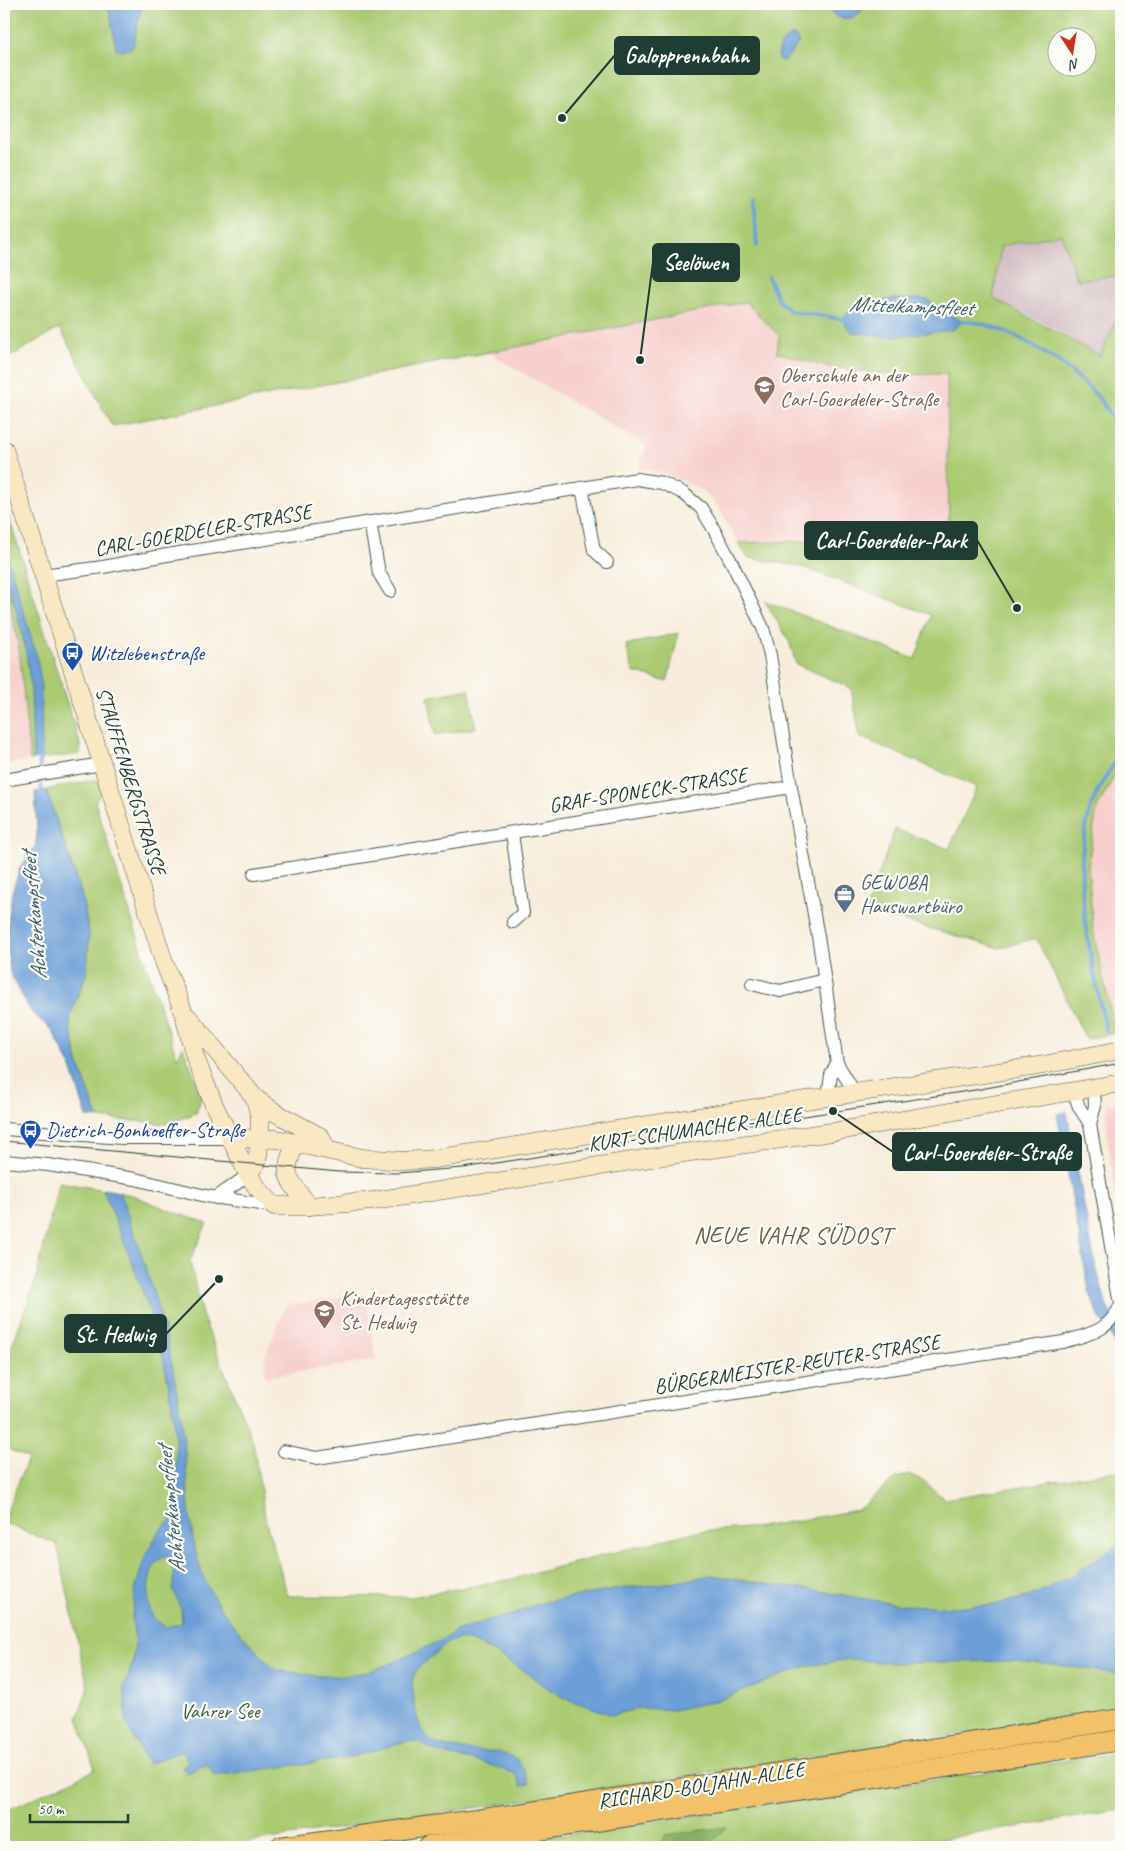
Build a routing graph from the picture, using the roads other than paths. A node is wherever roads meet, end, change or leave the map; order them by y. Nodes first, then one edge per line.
1 (4, 449) edge
2 (582, 488) junction
3 (370, 522) junction
4 (607, 562) dead end
5 (43, 575) junction
6 (390, 591) dead end
7 (102, 764) junction
8 (4, 780) edge
9 (790, 787) junction
10 (512, 832) junction
11 (254, 874) dead end
12 (513, 922) dead end
13 (824, 980) junction
14 (752, 984) dead end
15 (183, 1011) junction
16 (1121, 1050) edge
17 (837, 1063) junction
18 (1121, 1083) edge
19 (1094, 1088) junction
20 (1074, 1092) junction
21 (854, 1093) junction
22 (828, 1097) junction
23 (255, 1098) junction
24 (1090, 1124) junction
25 (4, 1129) edge
26 (230, 1138) junction
27 (260, 1138) junction
28 (297, 1142) junction
29 (327, 1150) junction
30 (4, 1161) edge
31 (248, 1174) junction
32 (216, 1198) junction
33 (274, 1206) junction
34 (308, 1206) junction
35 (284, 1451) dead end
36 (1121, 1719) edge
37 (1121, 1740) edge
38 (280, 1847) edge
39 (428, 1847) edge

1 - 5 street, STAUFFENBERGSTRASSE
2 - 3 street, CARL-GOERDELER-STRASSE
2 - 4 street
2 - 9 street, CARL-GOERDELER-STRASSE
3 - 5 street, CARL-GOERDELER-STRASSE
3 - 6 street
5 - 7 street, STAUFFENBERGSTRASSE
7 - 8 street
7 - 15 street, STAUFFENBERGSTRASSE
9 - 10 street, GRAF-SPONECK-STRASSE
9 - 13 street, CARL-GOERDELER-STRASSE
10 - 11 street, GRAF-SPONECK-STRASSE
10 - 12 street
13 - 14 street
13 - 17 street, CARL-GOERDELER-STRASSE
15 - 23 street, STAUFFENBERGSTRASSE
15 - 26 street, STAUFFENBERGSTRASSE
16 - 21 street, KURT-SCHUMACHER-ALLEE
17 - 21 street, CARL-GOERDELER-STRASSE
17 - 22 street, CARL-GOERDELER-STRASSE
18 - 19 street, KURT-SCHUMACHER-ALLEE
19 - 20 street, KURT-SCHUMACHER-ALLEE
19 - 24 street, BÜRGERMEISTER-REUTER-STRASSE
20 - 24 street, BÜRGERMEISTER-REUTER-STRASSE
20 - 34 street, KURT-SCHUMACHER-ALLEE
21 - 22 street, KURT-SCHUMACHER-ALLEE
22 - 29 street, KURT-SCHUMACHER-ALLEE
23 - 27 street, STAUFFENBERGSTRASSE
23 - 29 street, STAUFFENBERGSTRASSE
24 - 35 street, BÜRGERMEISTER-REUTER-STRASSE
25 - 26 street
26 - 27 street, KURT-SCHUMACHER-ALLEE
26 - 31 street, STAUFFENBERGSTRASSE
27 - 28 street, KURT-SCHUMACHER-ALLEE
27 - 31 street, STAUFFENBERGSTRASSE
28 - 29 street, KURT-SCHUMACHER-ALLEE
28 - 34 street
30 - 32 street
31 - 32 street, STAUFFENBERGSTRASSE
31 - 33 street, STAUFFENBERGSTRASSE
32 - 33 street
33 - 34 street, KURT-SCHUMACHER-ALLEE
36 - 38 main road, RICHARD-BOLJAHN-ALLEE
37 - 39 main road, RICHARD-BOLJAHN-ALLEE

